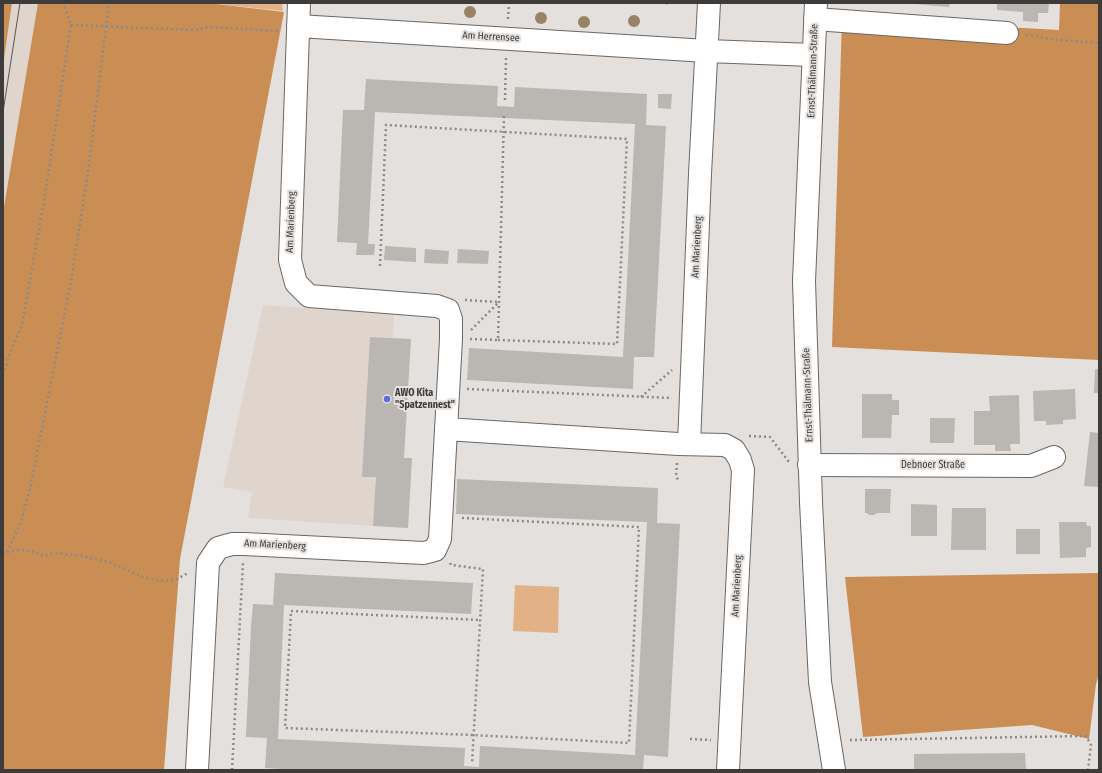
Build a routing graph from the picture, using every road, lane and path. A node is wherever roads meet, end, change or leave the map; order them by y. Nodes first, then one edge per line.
1 (63, 3) edge
2 (109, 3) edge
3 (299, 3) edge
4 (709, 3) edge
5 (816, 11) edge
6 (71, 25) junction
7 (106, 27) junction
8 (298, 29) junction
9 (1008, 33) joint
10 (1099, 43) edge
11 (707, 50) junction
12 (813, 55) junction
13 (504, 116) dead end
14 (504, 132) junction
15 (380, 266) dead end
16 (498, 302) junction
17 (448, 310) junction
18 (456, 339) junction
19 (498, 340) junction
20 (676, 367) dead end
21 (3, 375) edge
22 (449, 388) junction
23 (641, 397) junction
24 (690, 399) junction
25 (446, 429) junction
26 (689, 444) junction
27 (734, 450) junction
28 (1054, 458) dead end
29 (810, 471) junction
30 (441, 518) junction
31 (244, 544) junction
32 (435, 550) junction
33 (7, 552) junction
34 (3, 555) edge
35 (208, 563) junction
36 (480, 620) junction
37 (474, 735) junction
38 (846, 740) dead end
39 (472, 764) dead end
40 (197, 770) edge
41 (232, 770) edge
42 (728, 770) edge
43 (834, 770) edge
44 (1088, 770) edge

1 - 6 path
2 - 7 path
3 - 8 street
4 - 11 street
5 - 9 street, Ernst-Thälmann-Straße
5 - 12 street, Ernst-Thälmann-Straße
6 - 7 path
6 - 21 path
7 - 8 path
7 - 33 path
8 - 11 street, Am Herrensee
8 - 17 street, Am Marienberg
9 - 10 path
11 - 12 street, Am Herrensee
11 - 24 street, Am Marienberg
12 - 29 street, Ernst-Thälmann-Straße
13 - 14 path
14 - 15 path
14 - 16 path
14 - 19 path
16 - 17 path
16 - 18 path
16 - 19 path
17 - 18 street
18 - 19 path
18 - 22 street
20 - 23 path
22 - 23 path
22 - 25 street
23 - 24 path
24 - 26 street, Am Marienberg
25 - 26 street
25 - 30 street
26 - 27 street
27 - 29 path
27 - 42 street, Am Marienberg
28 - 29 street, Debnoer Straße
29 - 43 street, Ernst-Thälmann-Straße
30 - 32 street
30 - 37 path
31 - 32 street, Am Marienberg
31 - 35 street, Am Marienberg
31 - 41 path
32 - 36 path
33 - 34 path
33 - 35 path
35 - 40 street
36 - 37 path
36 - 37 path
37 - 39 path
38 - 44 path

